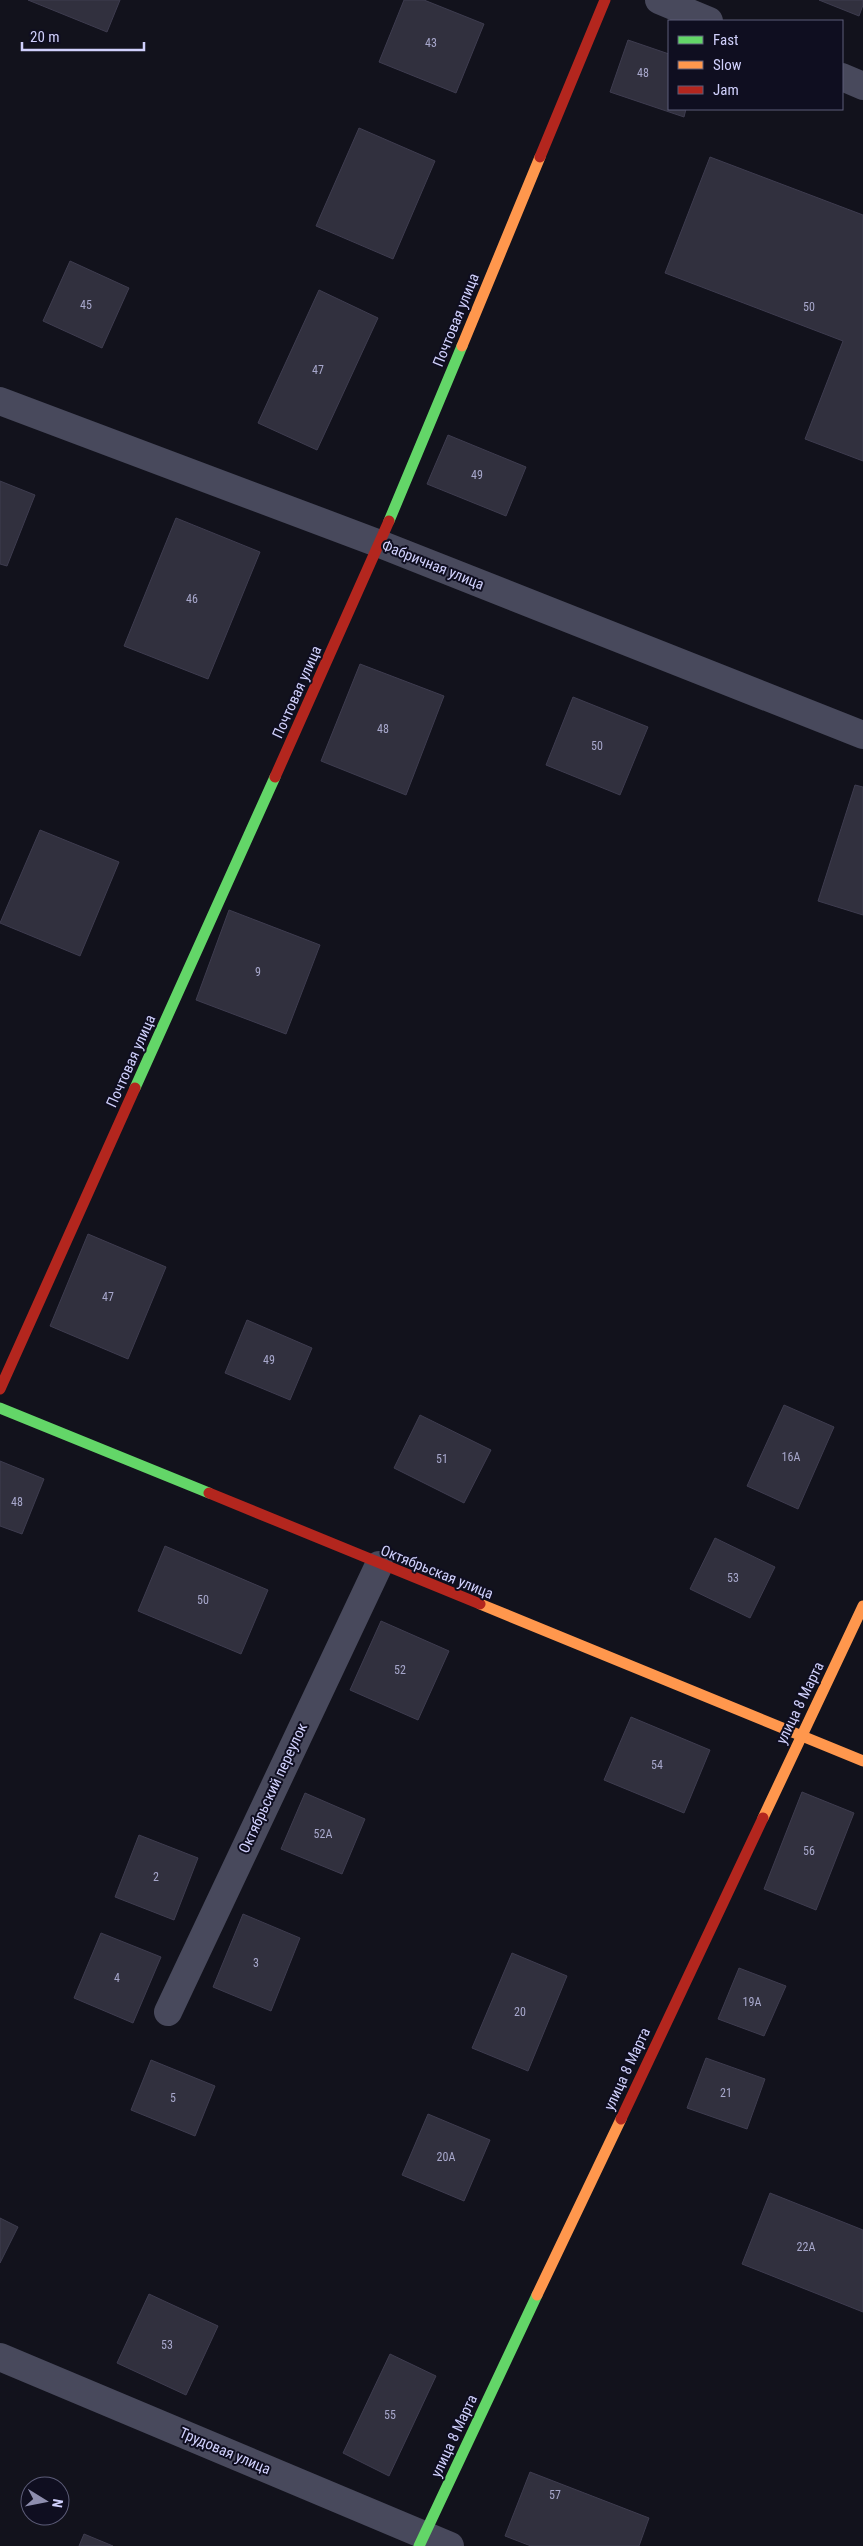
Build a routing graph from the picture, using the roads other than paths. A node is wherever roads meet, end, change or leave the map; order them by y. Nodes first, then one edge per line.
1 (605, 0) edge
2 (658, 0) edge
3 (707, 20) edge
4 (843, 77) edge
5 (863, 86) edge
6 (0, 400) edge
7 (380, 544) junction
8 (863, 735) edge
9 (0, 1389) edge
10 (0, 1408) edge
11 (379, 1565) junction
12 (863, 1606) edge
13 (800, 1737) junction
14 (863, 1761) edge
15 (168, 2012) dead end
16 (0, 2356) edge
17 (422, 2540) edge
18 (450, 2546) edge

1 - 7 street, Почтовая улица
2 - 3 street
4 - 5 street
6 - 7 street, Фабричная улица
7 - 8 street, Фабричная улица
7 - 9 street, Почтовая улица
10 - 11 street, Октябрьская улица
11 - 13 street, Октябрьская улица
11 - 15 street, Октябрьский переулок
12 - 13 street, улица 8 Марта
13 - 14 street, Октябрьская улица
13 - 17 street, улица 8 Марта
16 - 17 street, Трудовая улица
17 - 18 street, Трудовая улица

